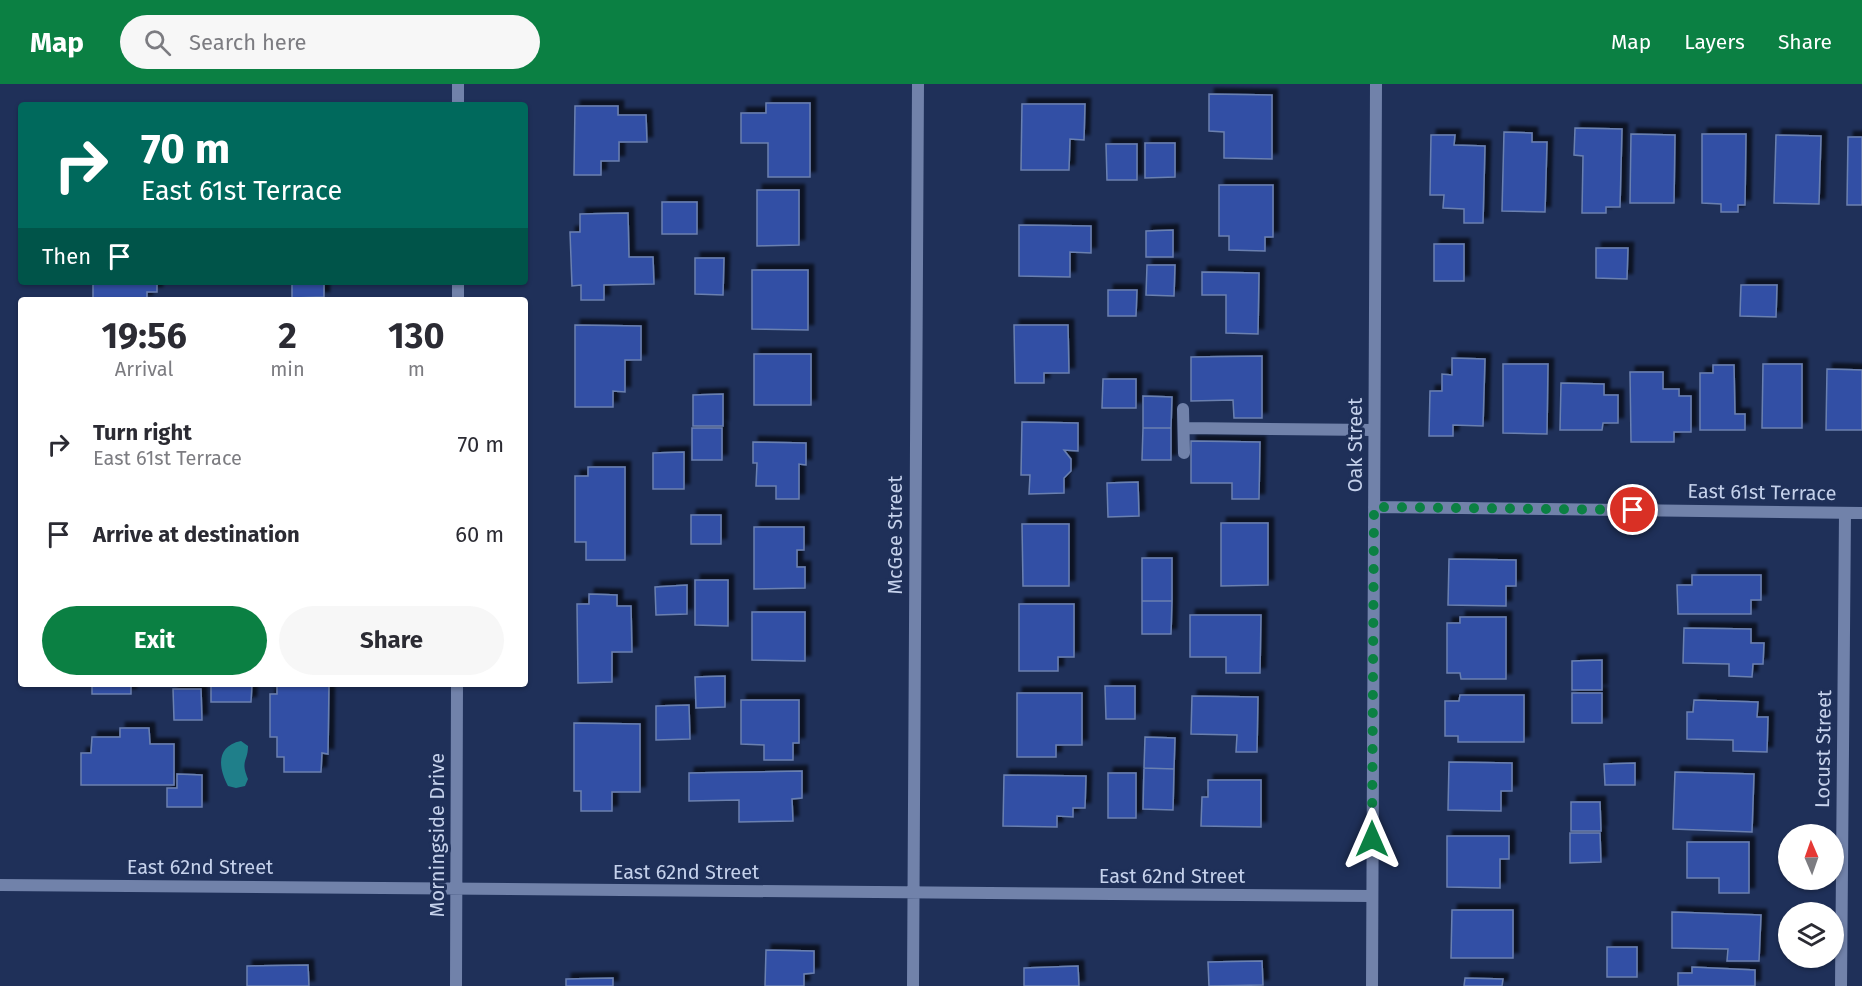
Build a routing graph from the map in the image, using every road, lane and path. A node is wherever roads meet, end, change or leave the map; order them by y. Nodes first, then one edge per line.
1 (458, 84) edge
2 (918, 84) edge
3 (1376, 84) edge
4 (458, 102) edge
5 (1183, 409) dead end
6 (1184, 428) junction
7 (1374, 430) junction
8 (1184, 453) dead end
9 (1374, 507) junction
10 (1845, 513) junction
11 (1862, 513) edge
12 (457, 687) edge
13 (0, 885) edge
14 (456, 890) junction
15 (913, 894) junction
16 (1371, 896) junction
17 (456, 986) edge
18 (913, 986) edge
19 (1372, 986) edge
20 (1841, 986) edge

1 - 4 street
2 - 15 street, McGee Street
3 - 7 street, Oak Street
5 - 6 street
6 - 7 street
6 - 8 street
7 - 9 street, Oak Street
9 - 10 street, East 61st Terrace
9 - 16 street, Oak Street
10 - 11 street, East 61st Terrace
10 - 20 street, Locust Street
12 - 14 street, Morningside Drive
13 - 14 street, East 62nd Street
14 - 15 street, East 62nd Street
14 - 17 street, Morningside Drive
15 - 16 street, East 62nd Street
15 - 18 street, McGee Street
16 - 19 street, Oak Street

